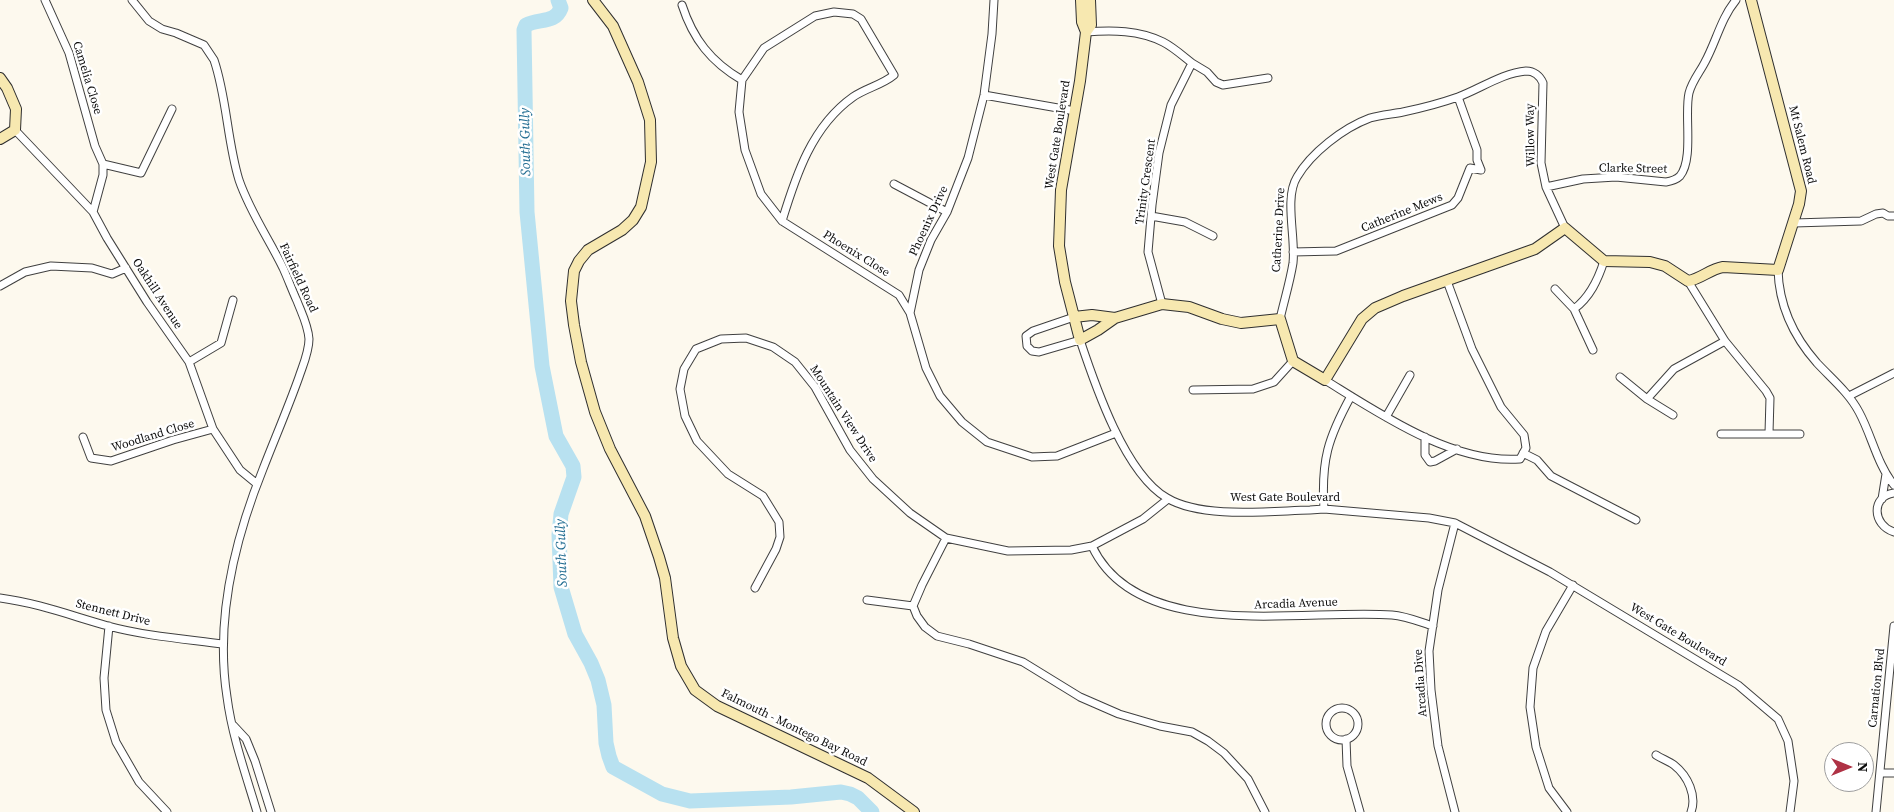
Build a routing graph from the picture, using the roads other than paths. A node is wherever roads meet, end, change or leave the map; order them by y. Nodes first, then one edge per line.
1 (45, 0) edge
2 (132, 0) edge
3 (593, 0) edge
4 (994, 0) edge
5 (1081, 0) edge
6 (1090, 0) edge
7 (1736, 0) edge
8 (1751, 0) edge
9 (682, 5) dead end
10 (1086, 32) junction
11 (1192, 63) junction
12 (0, 78) edge
13 (1268, 78) dead end
14 (1541, 78) joint
15 (742, 80) junction
16 (984, 95) junction
17 (1458, 97) junction
18 (172, 109) dead end
19 (1075, 111) junction
20 (15, 130) junction
21 (0, 140) edge
22 (103, 164) junction
23 (894, 184) dead end
24 (1546, 187) junction
25 (93, 212) junction
26 (947, 212) junction
27 (1152, 216) junction
28 (1894, 216) edge
29 (782, 221) junction
30 (1794, 223) junction
31 (1565, 228) junction
32 (1213, 236) dead end
33 (1293, 252) junction
34 (1604, 261) junction
35 (126, 268) junction
36 (1778, 270) junction
37 (1447, 281) junction
38 (1688, 281) junction
39 (0, 286) edge
40 (1555, 289) dead end
41 (233, 300) dead end
42 (1162, 304) junction
43 (1574, 309) junction
44 (910, 313) junction
45 (1074, 317) junction
46 (1115, 318) junction
47 (1280, 319) junction
48 (1080, 340) junction
49 (1725, 341) junction
50 (1593, 350) dead end
51 (1294, 361) junction
52 (189, 362) junction
53 (1894, 373) edge
54 (1410, 375) dead end
55 (1620, 377) dead end
56 (1325, 380) junction
57 (1194, 390) dead end
58 (1351, 396) junction
59 (1849, 396) junction
60 (1647, 399) junction
61 (1672, 415) dead end
62 (1386, 418) junction
63 (212, 430) junction
64 (1116, 433) junction
65 (1769, 433) junction
66 (1721, 434) dead end
67 (1800, 434) dead end
68 (83, 437) dead end
69 (1425, 437) junction
70 (1457, 449) junction
71 (1523, 453) junction
72 (1886, 474) junction
73 (257, 484) junction
74 (1894, 485) edge
75 (1894, 493) edge
76 (1168, 499) junction
77 (1882, 499) junction
78 (1324, 508) junction
79 (1636, 520) dead end
80 (1455, 523) junction
81 (1894, 533) edge
82 (946, 538) junction
83 (1092, 546) junction
84 (1573, 586) junction
85 (754, 588) dead end
86 (0, 598) edge
87 (867, 600) dead end
88 (913, 606) junction
89 (109, 626) junction
90 (1433, 626) junction
91 (1894, 626) edge
92 (223, 644) junction
93 (1891, 691) edge
94 (232, 725) junction
95 (1346, 740) junction
96 (1656, 755) dead end
97 (1880, 772) junction
98 (1894, 773) edge
99 (167, 812) edge
100 (257, 812) edge
101 (270, 812) edge
102 (914, 812) edge
103 (1265, 812) edge
104 (1360, 812) edge
105 (1456, 812) edge
106 (1567, 812) edge
107 (1691, 812) edge
108 (1790, 812) edge
109 (1876, 812) edge

1 - 22 street, Camelia Close
2 - 73 street, Fairfield Road
3 - 102 street, Falmouth - Montego Bay Road
4 - 16 street, Phoenix Drive
5 - 10 street, West Gate Boulevard
6 - 10 street, West Gate Boulevard
7 - 24 street, Clarke Street
8 - 30 street, Mt Salem Road
9 - 15 street
10 - 11 street
10 - 19 street, West Gate Boulevard
11 - 13 street
11 - 27 street, Trinity Crescent
12 - 20 street
14 - 17 street, Catherine Drive
14 - 24 street, Willow Way
15 - 29 street, Phoenix Close
15 - 29 street, Phoenix Close
16 - 19 street
16 - 26 street, Phoenix Drive
17 - 33 street, Catherine Drive
17 - 33 street, Catherine Mews
18 - 22 street
19 - 45 street, West Gate Boulevard
20 - 21 street
20 - 25 street, Oakhill Avenue
22 - 25 street
23 - 26 street
24 - 31 street, Willow Way
25 - 35 street, Oakhill Avenue
26 - 44 street, Phoenix Drive
27 - 32 street
27 - 42 street, Trinity Crescent
28 - 30 street
29 - 44 street, Phoenix Close
30 - 36 street, Mt Salem Road
31 - 34 street, Willow Way
31 - 37 street
33 - 47 street, Catherine Drive
34 - 38 street
34 - 43 street
35 - 39 street
35 - 52 street, Oakhill Avenue
36 - 38 street
36 - 59 street, Mt Salem Road
37 - 56 street
37 - 71 street
38 - 49 street
40 - 43 street
41 - 52 street
42 - 46 street
42 - 47 street
43 - 50 street
44 - 64 street, Phoenix Drive
45 - 46 street
45 - 48 street, West Gate Boulevard
45 - 48 street
46 - 48 street
47 - 51 street
48 - 64 street, West Gate Boulevard
49 - 60 street
49 - 65 street
51 - 56 street
51 - 57 street
52 - 63 street, Oakhill Avenue
53 - 59 street
54 - 62 street
55 - 60 street
56 - 58 street
58 - 62 street
58 - 78 street
59 - 72 street, Mt Salem Road
60 - 61 street
62 - 69 street
63 - 68 street, Woodland Close
63 - 73 street, Oakhill Avenue
64 - 76 street, West Gate Boulevard
65 - 66 street
65 - 67 street
69 - 70 street
69 - 70 street
70 - 71 street
71 - 79 street
72 - 74 street, Mt Salem Road
72 - 77 street
73 - 92 street, Fairfield Road
75 - 77 street
76 - 78 street, West Gate Boulevard
76 - 83 street, Mountain View Drive
77 - 81 street
78 - 80 street, West Gate Boulevard
80 - 84 street, West Gate Boulevard
80 - 90 street, Arcadia Dive
82 - 83 street, Mountain View Drive
82 - 85 street, Mountain View Drive
82 - 88 street
83 - 90 street, Arcadia Avenue
84 - 106 street
84 - 108 street, West Gate Boulevard
86 - 89 street, Stennett Drive
87 - 88 street
88 - 103 street
89 - 92 street, Stennett Drive
89 - 99 street
90 - 105 street, Arcadia Dive
91 - 93 street, Carnation Blvd
92 - 94 street, Fairfield Road
93 - 97 street, Carnation Blvd
94 - 100 street, Fairfield Road
94 - 101 street
95 - 95 street
95 - 104 street
96 - 107 street
97 - 98 street
97 - 109 street, Carnation Blvd

